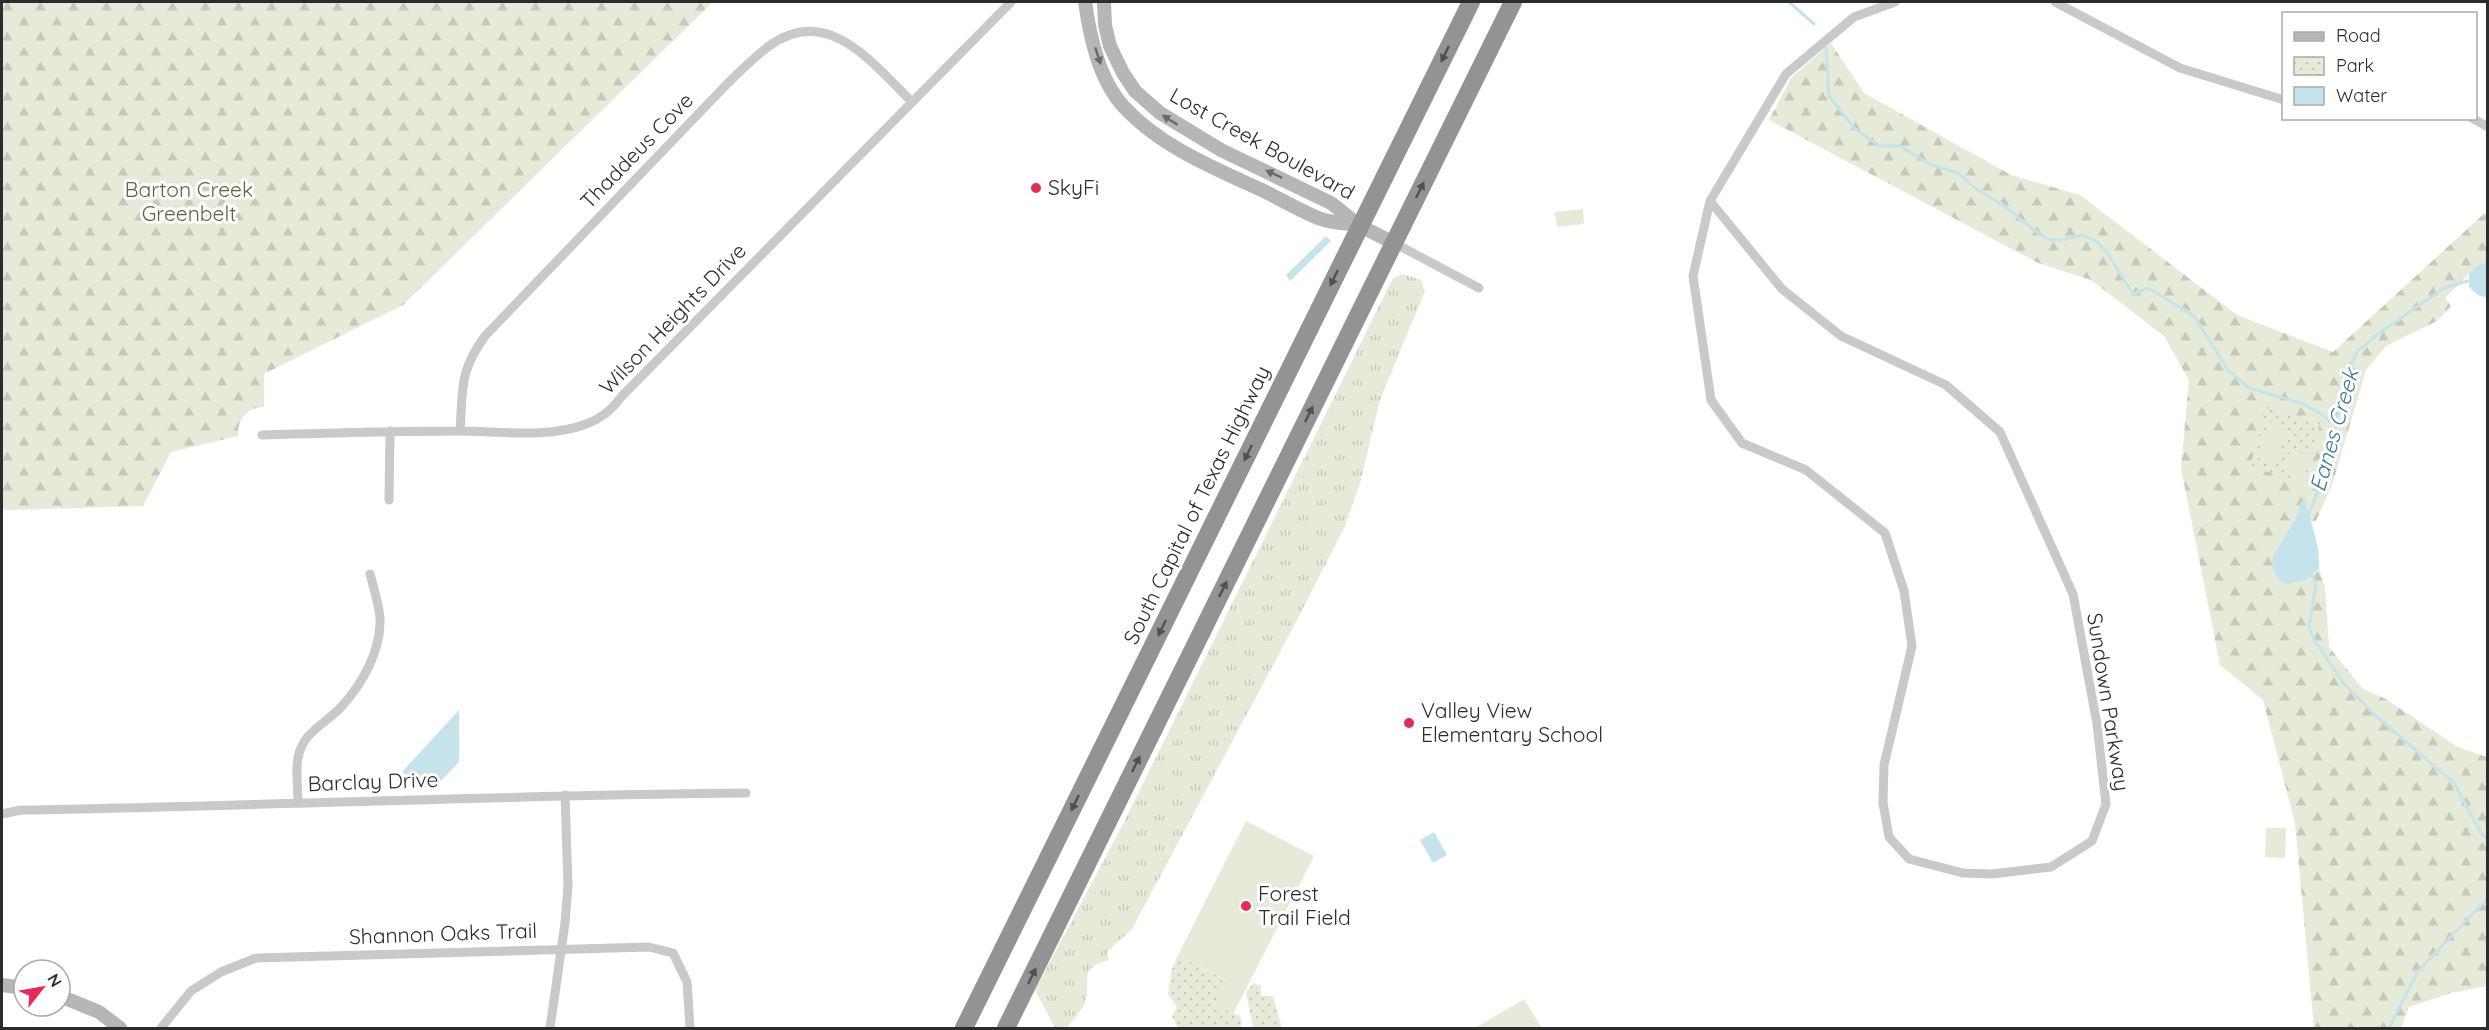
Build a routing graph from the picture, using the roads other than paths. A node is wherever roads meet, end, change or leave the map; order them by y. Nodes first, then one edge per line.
1 (1011, 2) edge
2 (1085, 2) edge
3 (1104, 2) edge
4 (1471, 2) edge
5 (1513, 2) edge
6 (1895, 2) edge
7 (2055, 2) edge
8 (2282, 100) edge
9 (912, 102) junction
10 (1710, 201) junction
11 (1360, 226) junction
12 (1394, 243) junction
13 (1479, 288) dead end
14 (390, 431) junction
15 (460, 431) junction
16 (262, 435) dead end
17 (388, 500) dead end
18 (370, 574) dead end
19 (746, 793) dead end
20 (566, 795) junction
21 (298, 802) junction
22 (2, 814) edge
23 (563, 949) junction
24 (72, 1001) edge
25 (120, 1029) edge
26 (161, 1029) edge
27 (550, 1029) edge
28 (690, 1029) edge
29 (963, 1029) edge
30 (1006, 1029) edge

1 - 9 street, Wilson Heights Drive
2 -> 11 street, Lost Creek Boulevard
11 -> 3 street, Lost Creek Boulevard
4 -> 11 highway, South Capital of Texas Highway
12 -> 5 highway
6 - 10 street, Sundown Parkway
7 - 8 street
9 - 15 street, Wilson Heights Drive
9 - 15 street, Thaddeus Cove
10 - 10 street, Sundown Parkway
11 - 12 street, Lost Creek Boulevard
11 -> 29 highway, South Capital of Texas Highway
12 - 13 street, Lost Creek Boulevard
30 -> 12 highway
14 - 15 street, Wilson Heights Drive
14 - 16 street, Wilson Heights Drive
14 - 17 street
18 - 21 street
19 - 20 street, Barclay Drive
20 - 21 street, Barclay Drive
20 - 23 street
21 - 22 street, Barclay Drive
23 - 26 street, Shannon Oaks Trail
23 - 27 street
23 - 28 street, Shannon Oaks Trail
24 - 25 street

